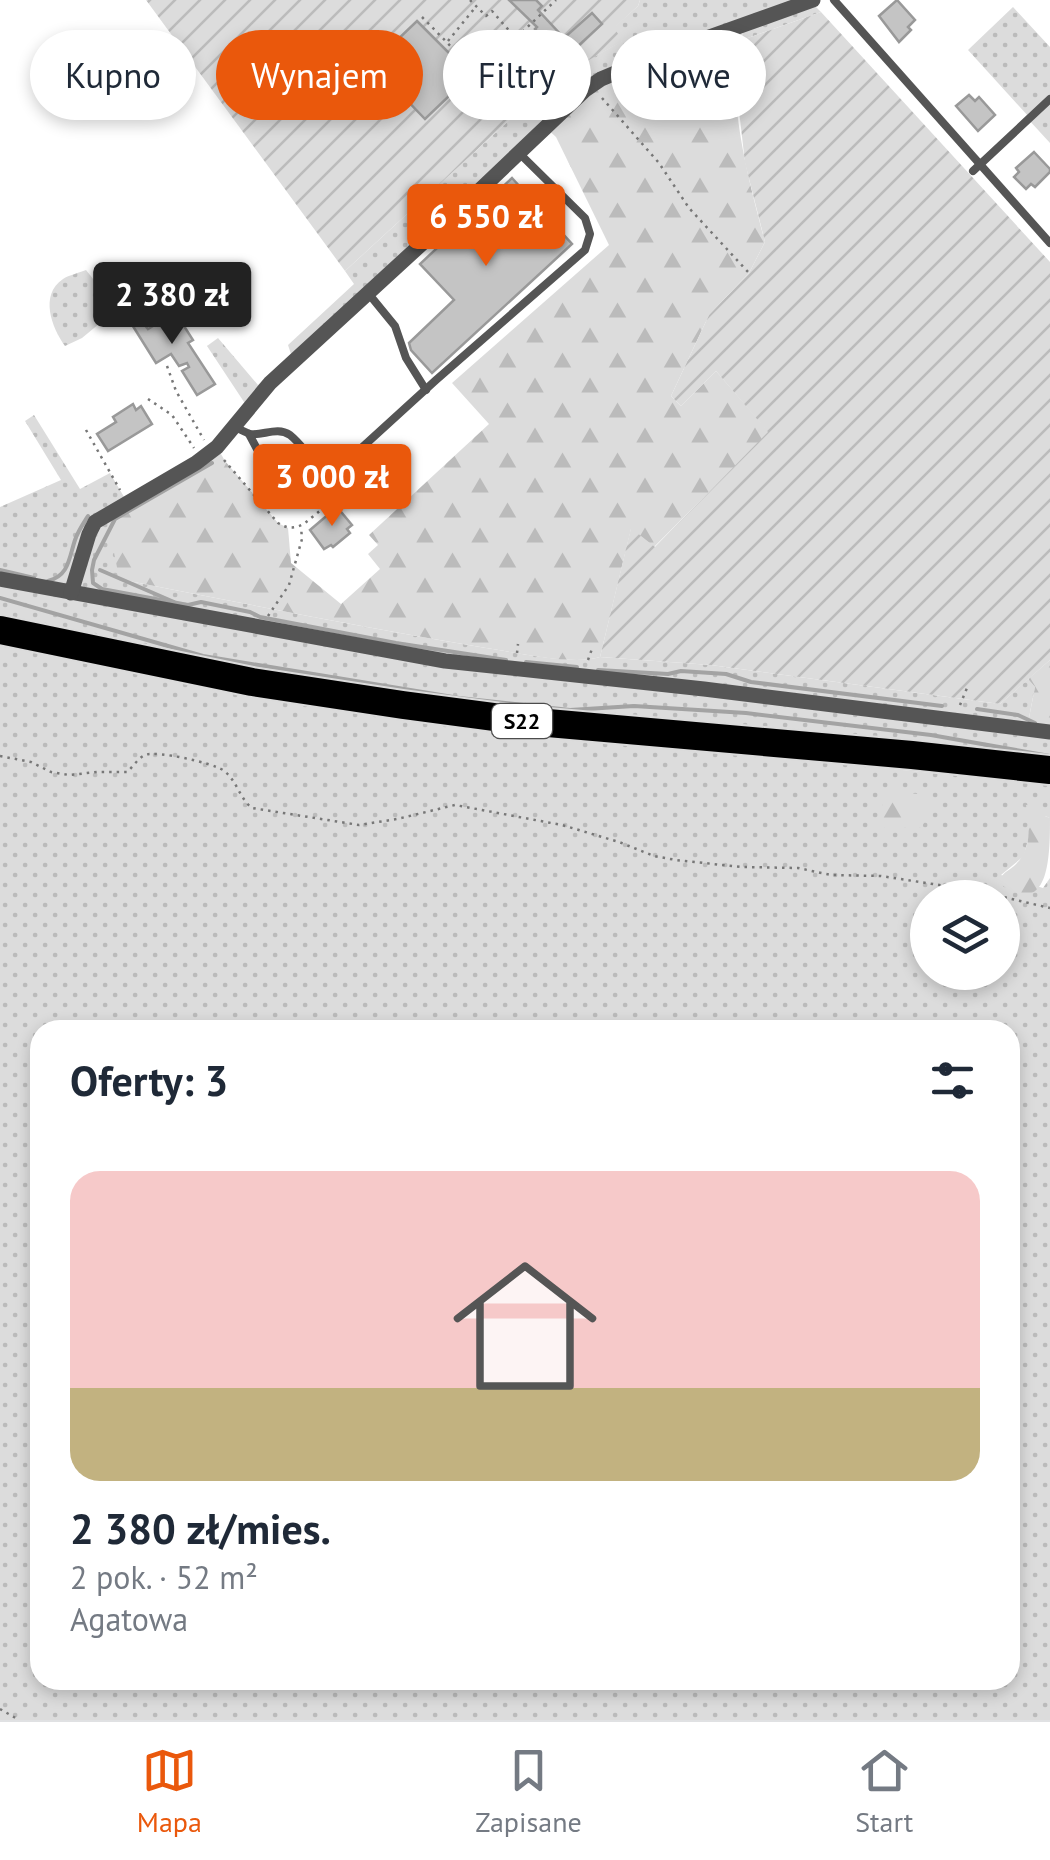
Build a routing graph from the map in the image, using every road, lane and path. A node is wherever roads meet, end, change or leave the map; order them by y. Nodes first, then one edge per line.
1 (470, 0) edge
2 (556, 0) edge
3 (813, 0) edge
4 (834, 0) edge
5 (476, 6) junction
6 (422, 17) dead end
7 (456, 30) edge
8 (509, 30) edge
9 (524, 30) edge
10 (443, 39) edge
11 (592, 84) joint
12 (1050, 99) edge
13 (551, 120) edge
14 (518, 152) junction
15 (976, 168) junction
16 (1050, 242) edge
17 (749, 272) dead end
18 (368, 294) junction
19 (167, 366) dead end
20 (426, 390) junction
21 (148, 398) dead end
22 (86, 430) dead end
23 (242, 430) junction
24 (257, 449) dead end
25 (209, 453) junction
26 (383, 459) dead end
27 (344, 466) junction
28 (324, 484) dead end
29 (127, 502) junction
30 (301, 526) junction
31 (0, 579) edge
32 (71, 593) junction
33 (265, 627) junction
34 (0, 630) edge
35 (967, 688) dead end
36 (958, 718) junction
37 (1050, 732) edge
38 (0, 756) edge
39 (1050, 770) edge
40 (1050, 908) edge
41 (0, 1709) edge
42 (19, 1720) edge

1 - 5 path
2 - 9 path
3 - 11 street
4 - 15 lane
5 - 7 path
5 - 8 path
6 - 10 path
11 - 17 path
12 - 15 lane
13 - 14 street
14 - 18 street
14 - 20 lane
15 - 16 lane
18 - 20 lane
18 - 23 street
19 - 25 path
20 - 27 lane
21 - 25 path
22 - 29 path
23 - 24 lane
23 - 25 street
23 - 27 lane
25 - 29 street
25 - 30 path
26 - 30 path
27 - 28 lane
29 - 32 street
30 - 33 path
31 - 32 street
32 - 33 street
33 - 36 street
34 - 39 highway, S22
35 - 36 path
36 - 37 street
38 - 40 path
41 - 42 path

